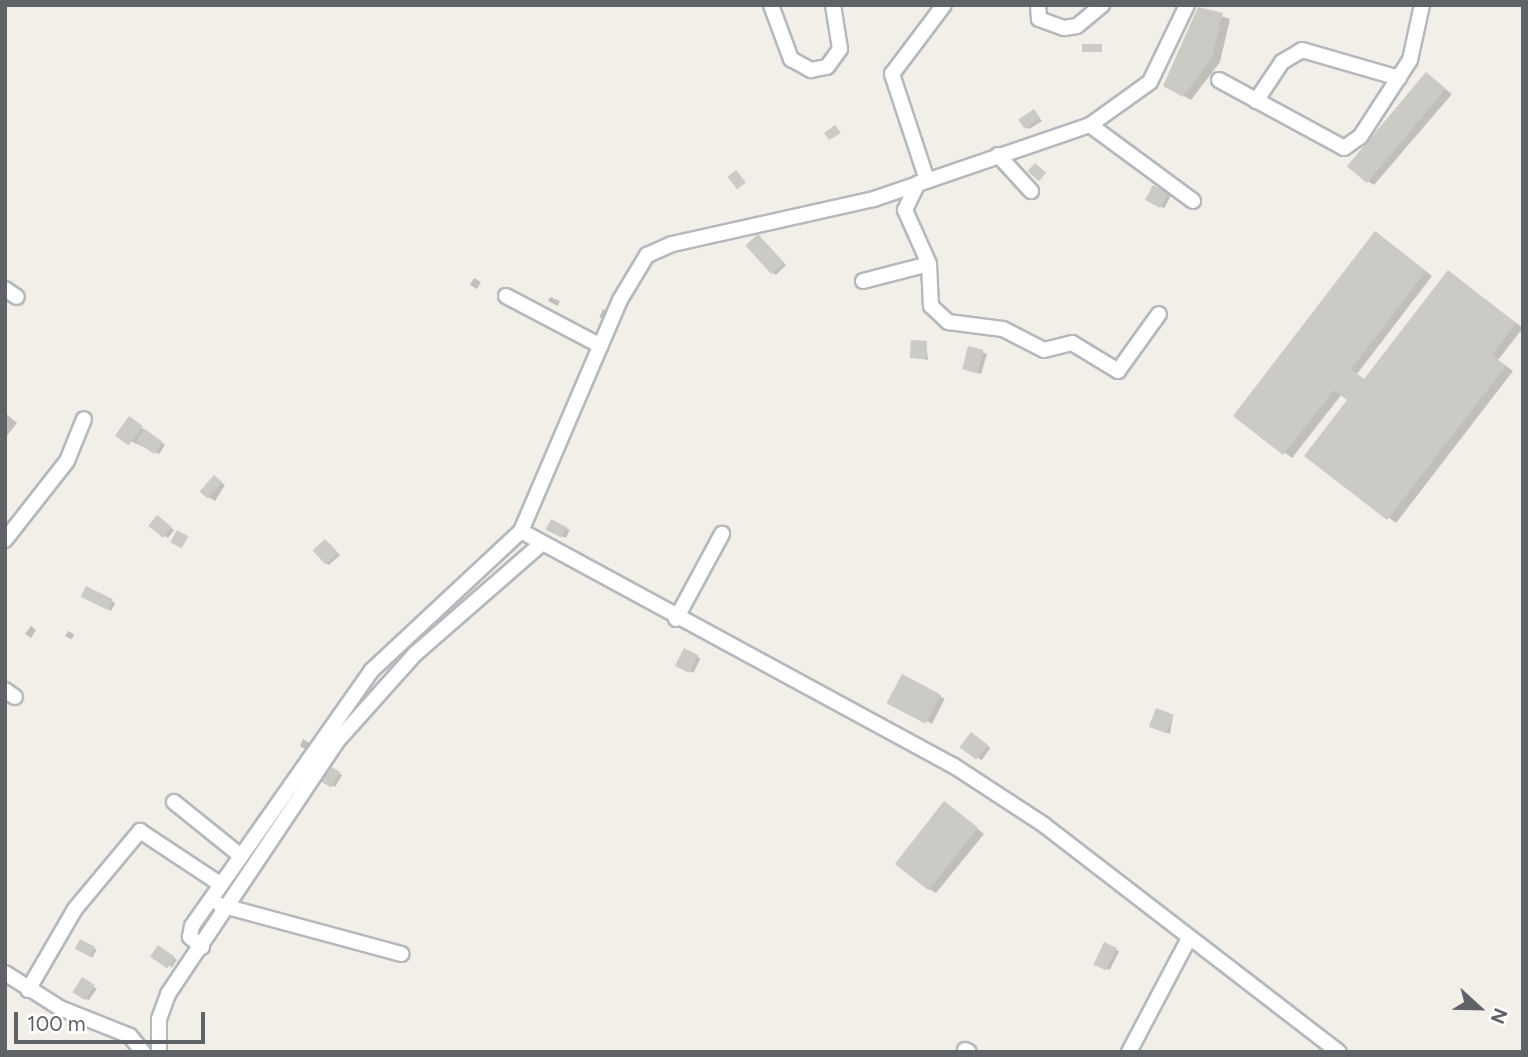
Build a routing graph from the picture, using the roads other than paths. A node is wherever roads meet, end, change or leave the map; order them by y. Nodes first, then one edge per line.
1 (771, 5) edge
2 (833, 5) edge
3 (944, 5) edge
4 (1038, 5) edge
5 (1102, 5) edge
6 (1186, 5) edge
7 (1422, 5) edge
8 (1399, 78) junction
9 (1219, 80) dead end
10 (1256, 101) junction
11 (1090, 125) junction
12 (998, 155) junction
13 (923, 182) junction
14 (1031, 191) dead end
15 (1193, 201) dead end
16 (929, 264) junction
17 (863, 281) dead end
18 (506, 296) dead end
19 (1159, 314) dead end
20 (601, 346) junction
21 (84, 419) dead end
22 (722, 534) dead end
23 (530, 537) junction
24 (5, 540) edge
25 (676, 619) junction
26 (174, 802) dead end
27 (241, 856) junction
28 (220, 884) junction
29 (208, 901) junction
30 (228, 907) junction
31 (1188, 940) junction
32 (202, 947) junction
33 (402, 954) dead end
34 (5, 973) edge
35 (28, 990) junction
36 (142, 1052) edge
37 (159, 1052) edge
38 (1129, 1052) edge
39 (1339, 1052) edge

1 - 2 street
3 - 13 street
4 - 5 street
6 - 11 street
7 - 8 street
8 - 10 street
8 - 10 street
9 - 10 street
11 - 12 street
11 - 15 street
12 - 13 street
12 - 14 street
13 - 16 street
13 - 20 street
16 - 17 street
16 - 19 street
18 - 20 street
20 - 23 street
21 - 24 street
22 - 25 street
23 - 25 street
23 - 27 street
23 - 30 street
25 - 31 street
26 - 27 street
27 - 28 street
28 - 29 street
28 - 35 street
29 - 30 street
29 - 32 street
30 - 32 street
30 - 33 street
31 - 38 street
31 - 39 street
32 - 37 street
34 - 35 street
35 - 36 street

